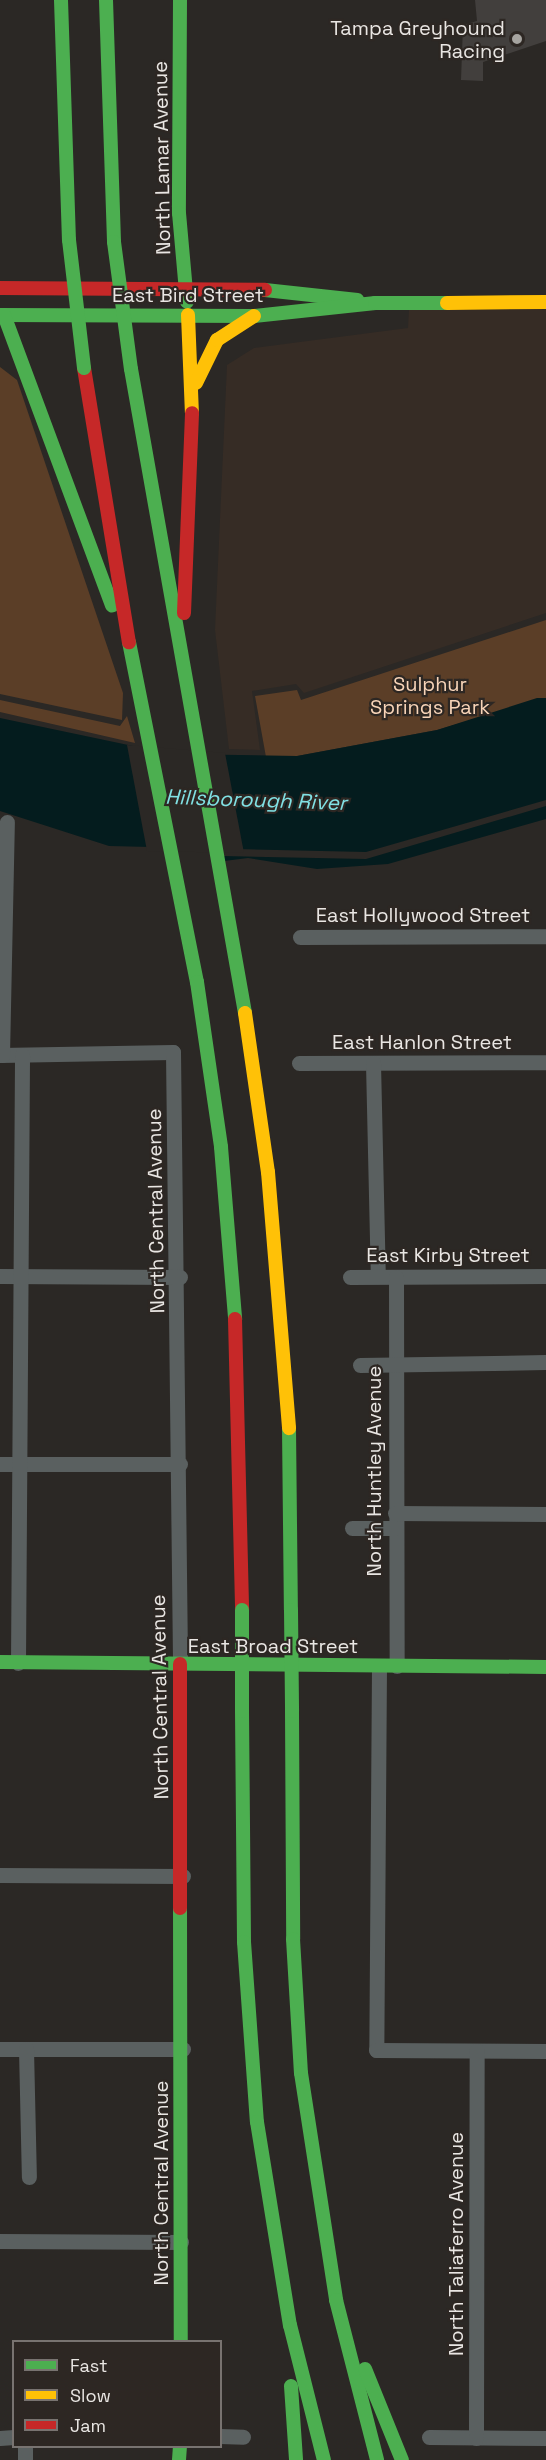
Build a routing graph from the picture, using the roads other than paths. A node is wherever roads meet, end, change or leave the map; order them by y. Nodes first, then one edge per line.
1 (61, 0) edge
2 (106, 0) edge
3 (180, 0) edge
4 (0, 288) edge
5 (186, 289) junction
6 (0, 300) edge
7 (546, 302) edge
8 (375, 303) junction
9 (2, 315) edge
10 (188, 315) junction
11 (254, 316) junction
12 (0, 350) edge
13 (19, 363) junction
14 (193, 393) junction
15 (131, 656) junction
16 (181, 665) junction
17 (7, 822) dead end
18 (2, 889) edge
19 (546, 936) edge
20 (300, 937) dead end
21 (22, 1054) junction
22 (1, 1055) edge
23 (546, 1062) edge
24 (299, 1063) dead end
25 (373, 1063) junction
26 (0, 1276) edge
27 (20, 1276) junction
28 (378, 1276) junction
29 (546, 1276) edge
30 (180, 1277) junction
31 (350, 1277) dead end
32 (396, 1277) junction
33 (546, 1362) edge
34 (360, 1365) dead end
35 (394, 1365) junction
36 (0, 1464) edge
37 (18, 1464) junction
38 (180, 1464) junction
39 (546, 1514) edge
40 (395, 1520) junction
41 (352, 1527) dead end
42 (0, 1662) edge
43 (18, 1663) junction
44 (180, 1664) junction
45 (380, 1666) junction
46 (397, 1666) junction
47 (546, 1667) edge
48 (0, 1875) edge
49 (183, 1876) junction
50 (0, 2049) edge
51 (26, 2049) junction
52 (183, 2049) junction
53 (477, 2051) junction
54 (546, 2051) edge
55 (29, 2177) dead end
56 (0, 2241) edge
57 (181, 2242) junction
58 (336, 2300) junction
59 (290, 2325) junction
60 (181, 2340) edge
61 (222, 2436) edge
62 (243, 2437) dead end
63 (429, 2437) dead end
64 (476, 2438) junction
65 (546, 2438) edge
66 (296, 2460) edge
67 (324, 2460) edge
68 (377, 2460) edge
69 (402, 2460) edge

1 - 15 main road, bridge
2 - 16 main road, bridge
3 - 5 main road, North Lamar Avenue
4 - 5 main road, East Bird Street
5 - 8 main road, East Bird Street
5 - 10 main road, North Lamar Avenue
6 - 9 main road
7 - 8 main road, East Bird Street
8 - 11 main road, East Bird Street
9 - 10 main road, East Bird Street
9 - 13 main road
10 - 11 main road, East Bird Street
10 - 14 main road, North Lamar Avenue
11 - 14 main road
12 - 13 main road
13 - 15 main road
14 - 16 main road, North Lamar Avenue
15 - 59 main road, bridge
16 - 58 main road, bridge
17 - 18 street
18 - 22 street
19 - 20 street, East Hollywood Street
21 - 22 street
21 - 27 street
21 - 30 street, North Central Avenue
23 - 25 street, East Hanlon Street
24 - 25 street, East Hanlon Street
25 - 28 street
26 - 27 street
27 - 30 street
27 - 37 street
28 - 31 street, East Kirby Street
28 - 32 street, East Kirby Street
29 - 32 street, East Kirby Street
30 - 38 street, North Central Avenue
32 - 35 street, North Huntley Avenue
33 - 35 street
34 - 35 street
35 - 40 street, North Huntley Avenue
36 - 37 street
37 - 38 street
37 - 43 street
38 - 44 street, North Central Avenue
39 - 40 street
40 - 41 street
40 - 46 street, North Huntley Avenue
42 - 43 main road, East Broad Street
43 - 44 main road, East Broad Street
44 - 45 main road, East Broad Street
44 - 49 main road, North Central Avenue
45 - 46 main road, East Broad Street
45 - 53 street
46 - 47 main road, East Broad Street
48 - 49 street
49 - 52 main road, North Central Avenue
50 - 51 street
51 - 52 street
51 - 55 street
52 - 57 main road, North Central Avenue
53 - 54 street
53 - 64 street, North Taliaferro Avenue
56 - 57 street
57 - 60 main road, North Central Avenue
58 - 68 main road
58 - 69 main road
59 - 66 main road
59 - 67 main road
61 - 62 street
63 - 64 street
64 - 65 street

